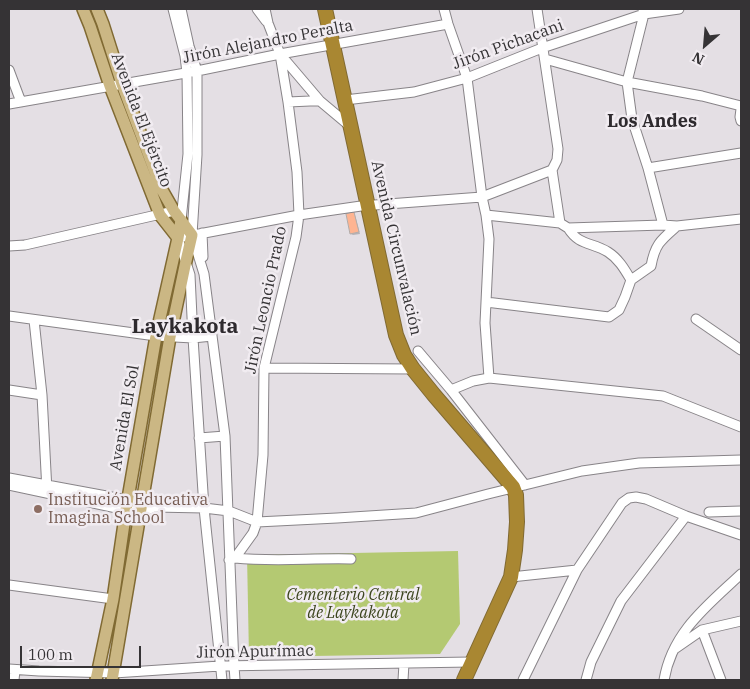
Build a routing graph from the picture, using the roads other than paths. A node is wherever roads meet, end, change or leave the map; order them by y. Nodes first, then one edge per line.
1 (83, 9) edge
2 (97, 9) edge
3 (173, 9) edge
4 (181, 9) edge
5 (256, 9) edge
6 (265, 9) edge
7 (326, 9) edge
8 (444, 9) edge
9 (537, 9) edge
10 (679, 9) edge
11 (644, 11) edge
12 (268, 24) junction
13 (448, 24) junction
14 (333, 44) junction
15 (542, 48) junction
16 (280, 54) junction
17 (545, 59) junction
18 (9, 70) edge
19 (192, 72) junction
20 (467, 78) junction
21 (627, 82) junction
22 (122, 84) junction
23 (110, 86) junction
24 (345, 100) junction
25 (21, 102) junction
26 (288, 102) junction
27 (320, 102) junction
28 (9, 104) edge
29 (741, 108) edge
30 (741, 122) edge
31 (351, 127) junction
32 (741, 153) edge
33 (193, 154) junction
34 (648, 168) junction
35 (552, 170) junction
36 (482, 197) junction
37 (368, 206) junction
38 (160, 215) junction
39 (298, 215) junction
40 (486, 215) junction
41 (177, 216) junction
42 (741, 219) edge
43 (564, 225) junction
44 (663, 225) junction
45 (677, 226) junction
46 (197, 234) junction
47 (178, 238) junction
48 (9, 246) edge
49 (186, 260) junction
50 (631, 280) junction
51 (486, 302) junction
52 (9, 316) edge
53 (696, 319) dead end
54 (34, 320) junction
55 (156, 336) junction
56 (212, 336) junction
57 (170, 337) junction
58 (193, 338) junction
59 (741, 350) edge
60 (418, 351) dead end
61 (264, 368) junction
62 (413, 368) junction
63 (489, 378) junction
64 (9, 390) edge
65 (451, 390) junction
66 (42, 395) junction
67 (741, 427) edge
68 (225, 436) junction
69 (199, 438) junction
70 (741, 460) edge
71 (9, 478) edge
72 (9, 485) edge
73 (519, 486) junction
74 (47, 489) junction
75 (127, 505) junction
76 (141, 507) junction
77 (204, 508) junction
78 (229, 511) junction
79 (741, 511) edge
80 (709, 512) dead end
81 (686, 516) junction
82 (257, 522) junction
83 (741, 535) edge
84 (350, 558) dead end
85 (232, 559) junction
86 (577, 570) junction
87 (741, 574) edge
88 (511, 577) junction
89 (9, 585) edge
90 (113, 599) junction
91 (741, 621) edge
92 (702, 630) junction
93 (674, 650) junction
94 (468, 662) junction
95 (404, 664) junction
96 (220, 666) junction
97 (234, 666) junction
98 (12, 669) edge
99 (97, 676) edge
100 (113, 677) edge
101 (14, 680) edge
102 (222, 680) edge
103 (235, 680) edge
104 (403, 680) edge
105 (457, 680) edge
106 (464, 680) edge
107 (522, 680) edge
108 (586, 680) edge
109 (664, 680) edge
110 (721, 680) edge

1 - 23 main road, Avenida El Ejército
2 - 22 main road, Avenida El Ejército
3 - 19 street
4 - 19 street
5 - 12 street
6 - 12 street, Jirón Leoncio Prado
7 - 14 highway, Avenida Circunvalación
8 - 13 street
9 - 15 street
10 - 11 street, Jirón Pichacani
11 - 15 street, Jirón Pichacani
11 - 21 street
12 - 16 street, Jirón Leoncio Prado
13 - 14 street, Jirón Alejandro Peralta
13 - 20 street
14 - 16 street, Jirón Alejandro Peralta
14 - 24 highway, Avenida Circunvalación
15 - 17 street
15 - 20 street, Jirón Pichacani
16 - 19 street, Jirón Alejandro Peralta
16 - 26 street, Jirón Leoncio Prado
16 - 27 street
17 - 21 street
17 - 35 street
18 - 25 street
19 - 22 street, Jirón Alejandro Peralta
19 - 33 street
20 - 24 street, Jirón Pichacani
20 - 36 street
21 - 29 street
21 - 34 street
22 - 23 street, Jirón Alejandro Peralta
22 - 41 main road, Avenida El Ejército
23 - 25 street, Jirón Alejandro Peralta
23 - 38 main road, Avenida El Ejército
24 - 31 highway, Avenida Circunvalación
25 - 28 street, Jirón Alejandro Peralta
26 - 27 street
26 - 39 street, Jirón Leoncio Prado
27 - 31 street
29 - 30 street
31 - 37 highway, Avenida Circunvalación
32 - 34 street
33 - 41 street
33 - 46 street
34 - 44 street
35 - 36 street
35 - 43 street
36 - 37 street
36 - 40 street
37 - 39 street
37 - 62 highway, Avenida Circunvalación
38 - 41 street
38 - 47 main road, Avenida El Ejército
38 - 48 street
39 - 46 street
39 - 61 street, Jirón Leoncio Prado
40 - 43 street
40 - 51 street
41 - 46 main road, Avenida El Ejército
41 - 47 main road, Avenida El Sol
42 - 45 street
43 - 44 street
43 - 50 street
44 - 45 street
45 - 50 street
46 - 47 street
46 - 49 main road, Avenida El Sol
46 - 56 street
47 - 49 street
47 - 55 main road, Avenida El Sol
49 - 57 main road, Avenida El Sol
49 - 58 street
50 - 51 street
51 - 63 street
52 - 54 street
53 - 59 street
54 - 55 street
54 - 66 street
55 - 57 street
55 - 75 main road, Avenida El Sol
56 - 58 street
56 - 68 street
57 - 58 street
57 - 76 main road, Avenida El Sol
58 - 69 street
60 - 65 street
61 - 62 street
61 - 82 street, Jirón Leoncio Prado
62 - 73 highway, Avenida Circunvalación
63 - 65 street
63 - 67 street
64 - 66 street
65 - 73 street
66 - 74 street
68 - 69 street
68 - 78 street
69 - 77 street
70 - 73 street
71 - 74 street
72 - 74 street
73 - 82 street
73 - 88 highway
74 - 75 street
75 - 76 street
75 - 90 main road, Avenida El Sol
76 - 77 street
76 - 100 main road, Avenida El Sol
77 - 78 street
77 - 96 street
78 - 82 street
78 - 85 street
79 - 80 street
81 - 83 street
81 - 86 street
81 - 108 street
82 - 85 street, Jirón Leoncio Prado
84 - 85 street
85 - 97 street
86 - 88 street
86 - 107 street
87 - 93 street
88 - 94 highway
89 - 90 street
90 - 99 main road, Avenida El Sol
91 - 92 street
92 - 93 street
92 - 110 street
93 - 109 street
94 - 95 street, Jirón Apurímac
94 - 105 highway
94 - 106 highway
95 - 97 street, Jirón Apurímac
95 - 104 street
96 - 97 street, Jirón Apurímac
96 - 100 street, Jirón Apurímac
96 - 102 street
97 - 103 street
98 - 99 street, Jirón Apurímac
98 - 101 street
99 - 100 street, Jirón Apurímac

